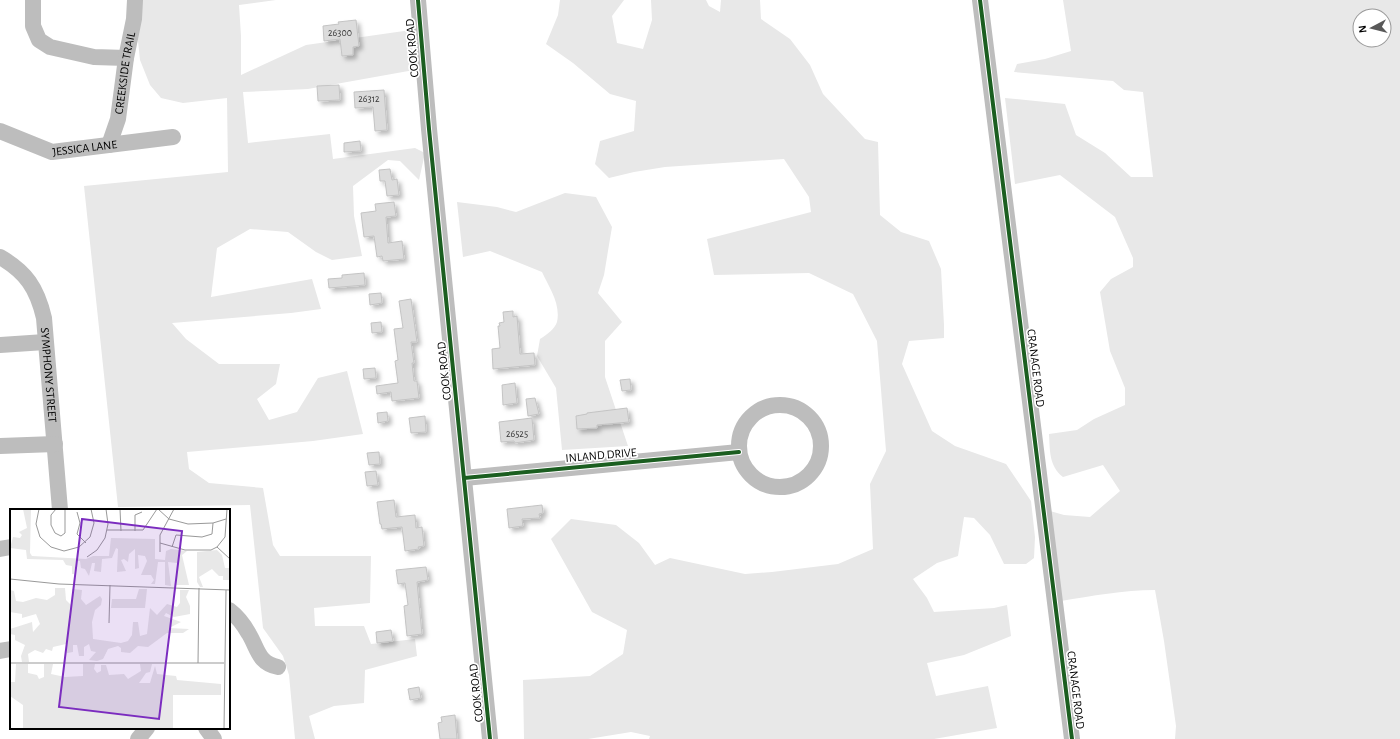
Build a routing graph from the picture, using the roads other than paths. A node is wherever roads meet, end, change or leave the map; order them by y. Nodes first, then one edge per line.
1 (32, 0) edge
2 (135, 0) edge
3 (418, 0) edge
4 (980, 0) edge
5 (126, 58) junction
6 (0, 131) edge
7 (173, 137) dead end
8 (109, 145) junction
9 (0, 257) edge
10 (45, 342) junction
11 (0, 345) edge
12 (55, 444) junction
13 (0, 446) edge
14 (739, 452) junction
15 (464, 478) junction
16 (60, 509) edge
17 (10, 547) edge
18 (0, 548) edge
19 (230, 611) edge
20 (10, 649) edge
21 (0, 651) edge
22 (278, 666) dead end
23 (146, 729) edge
24 (207, 729) edge
25 (138, 739) edge
26 (214, 739) edge
27 (490, 739) edge
28 (1072, 739) edge

1 - 5 street
2 - 5 street, CREEKSIDE TRAIL
3 - 15 street, COOK ROAD
4 - 28 street, CRANAGE ROAD
5 - 8 street, CREEKSIDE TRAIL
6 - 8 street, JESSICA LANE
7 - 8 street, JESSICA LANE
9 - 10 street, SYMPHONY STREET
10 - 11 street
10 - 12 street, SYMPHONY STREET
12 - 13 street
12 - 16 street, SYMPHONY STREET
14 - 14 street
14 - 15 street, INLAND DRIVE
15 - 27 street, COOK ROAD
17 - 18 street
19 - 22 street
20 - 21 street
23 - 25 street
24 - 26 street

